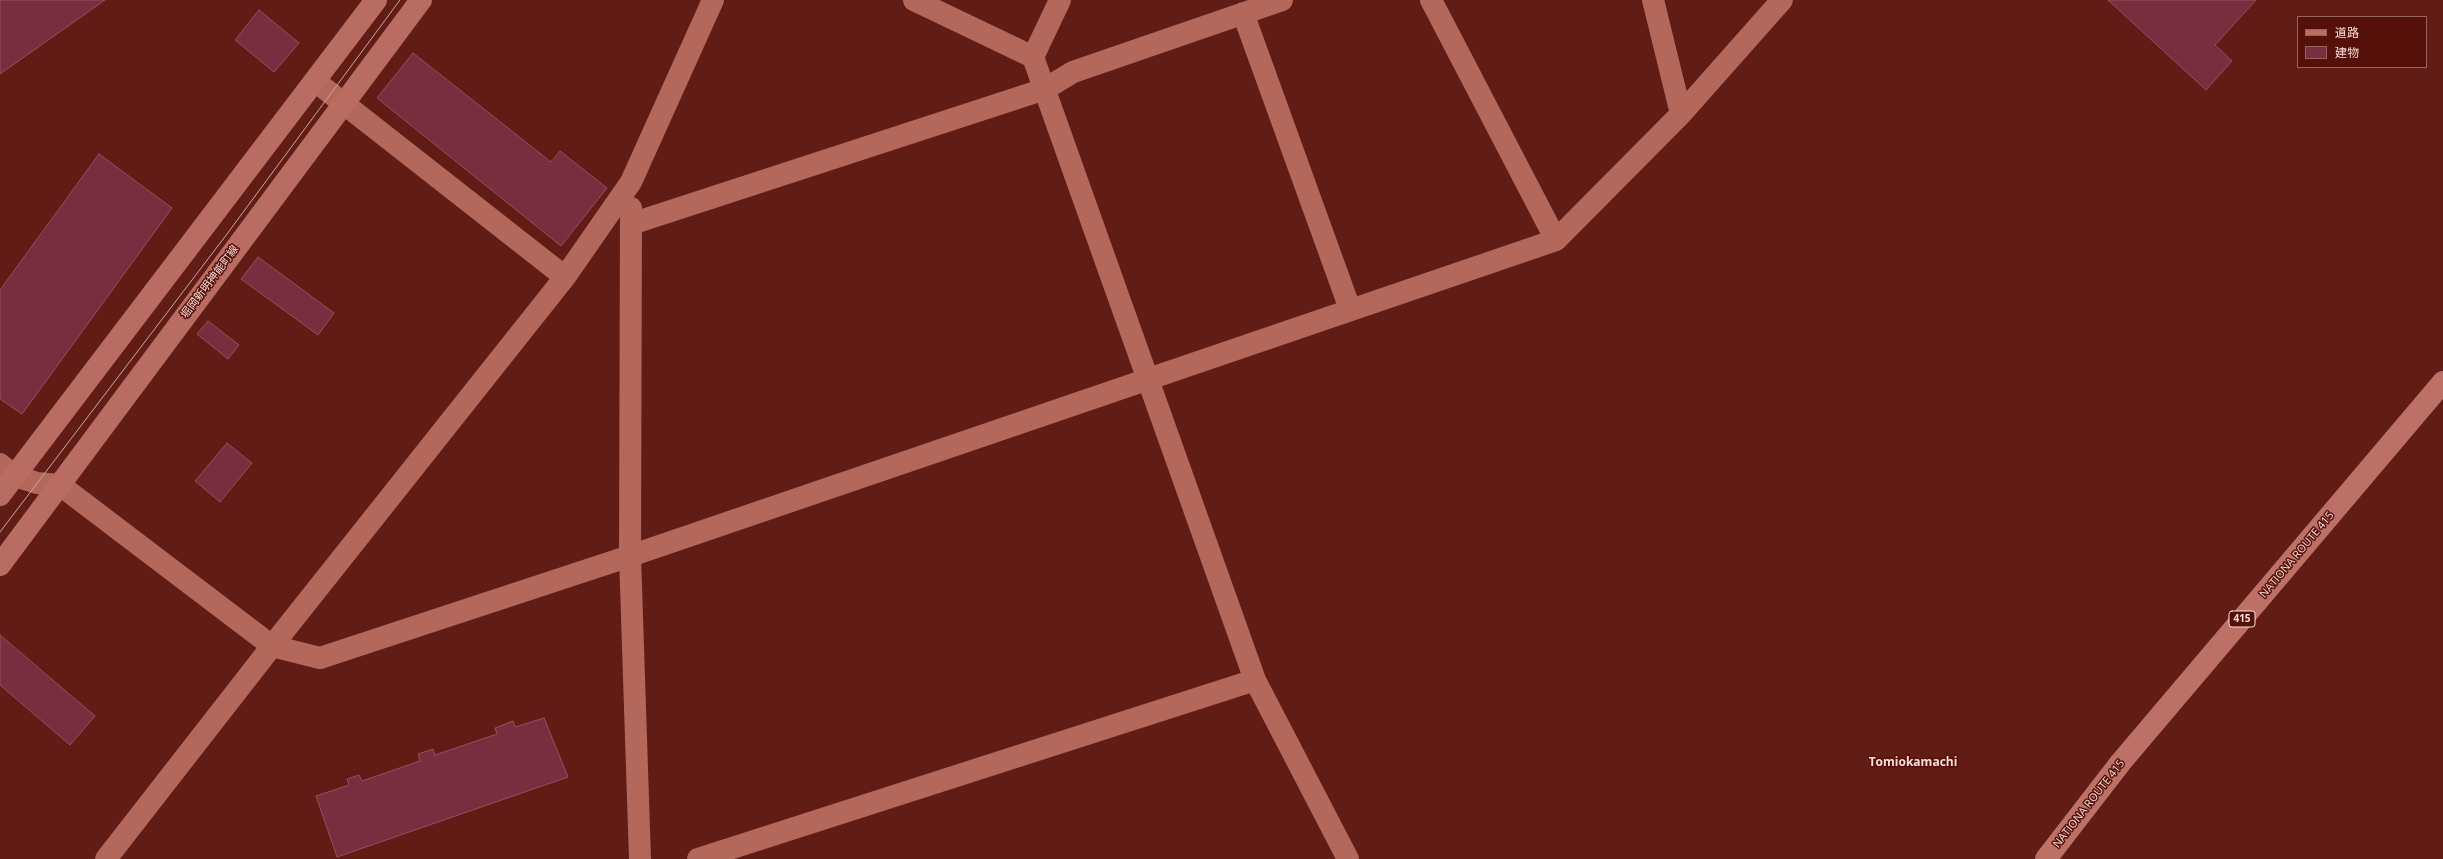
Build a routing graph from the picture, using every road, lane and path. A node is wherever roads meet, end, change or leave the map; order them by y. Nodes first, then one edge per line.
1 (376, 0) edge
2 (421, 0) edge
3 (713, 0) edge
4 (914, 0) edge
5 (1060, 0) edge
6 (1282, 0) edge
7 (1431, 0) edge
8 (1653, 0) edge
9 (1782, 0) edge
10 (1243, 13) junction
11 (1034, 56) junction
12 (316, 81) junction
13 (1045, 89) junction
14 (343, 104) junction
15 (1681, 114) junction
16 (631, 182) junction
17 (631, 224) junction
18 (1556, 240) junction
19 (565, 277) junction
20 (1350, 310) junction
21 (1149, 377) junction
22 (2443, 382) edge
23 (7, 470) edge
24 (60, 484) junction
25 (0, 495) edge
26 (630, 556) junction
27 (0, 565) edge
28 (272, 646) junction
29 (1255, 680) junction
30 (106, 859) edge
31 (640, 859) edge
32 (698, 859) edge
33 (1348, 859) edge
34 (2046, 859) edge

1 - 12 main road
2 - 14 main road, 堀岡新明神能町線
3 - 16 street
4 - 11 street
5 - 11 street
6 - 10 street
7 - 18 street
8 - 15 street
9 - 15 street
10 - 13 street
10 - 20 street
11 - 13 street
12 - 14 street
12 - 23 main road
13 - 17 street
13 - 21 street
14 - 19 street
14 - 24 main road, 堀岡新明神能町線
15 - 18 street
16 - 17 street
16 - 19 street
17 - 26 street
18 - 20 street
19 - 28 street
20 - 21 street
21 - 26 street
21 - 29 street
22 - 34 highway, NATIONA ROUTE 415 / 415
23 - 24 street
23 - 25 main road
24 - 27 main road, 堀岡新明神能町線
24 - 28 street
26 - 28 street
26 - 31 street
28 - 30 street
29 - 32 street
29 - 33 street

